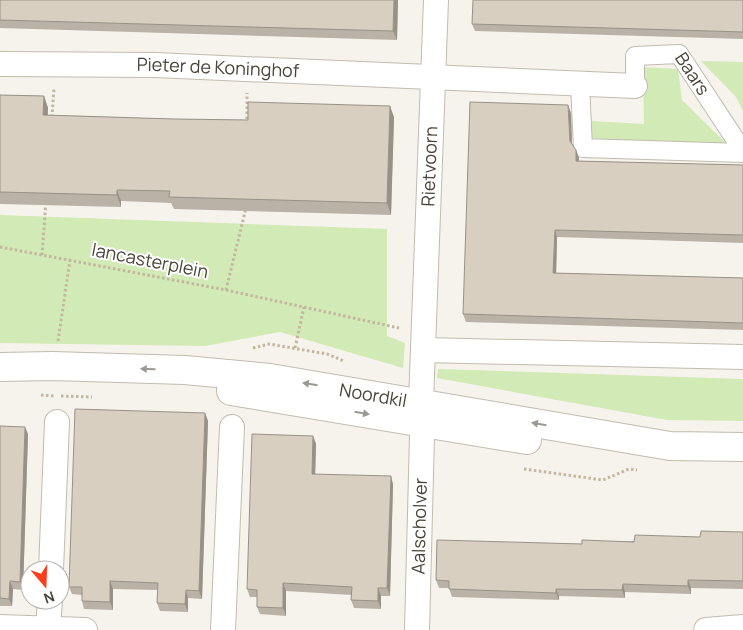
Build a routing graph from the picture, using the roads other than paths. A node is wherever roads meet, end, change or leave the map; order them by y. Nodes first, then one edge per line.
1 (436, 0) edge
2 (0, 64) edge
3 (435, 79) junction
4 (580, 84) junction
5 (635, 86) joint
6 (743, 152) edge
7 (424, 342) junction
8 (743, 356) edge
9 (0, 367) edge
10 (0, 383) edge
11 (421, 413) junction
12 (57, 422) dead end
13 (232, 427) dead end
14 (743, 447) edge
15 (743, 462) edge
16 (51, 560) edge
17 (49, 610) edge
18 (0, 627) edge
19 (743, 627) edge
20 (48, 629) edge
21 (85, 630) edge
22 (223, 630) edge
23 (416, 630) edge
24 (706, 630) edge

1 - 3 street, Rietvoorn
2 - 3 street, Pieter de Koninghof
3 - 4 street, Baars
3 - 7 street, Rietvoorn
4 - 5 street, Baars
4 - 6 street, Baars
5 - 6 street, Baars
7 - 8 street
7 - 11 street, Rietvoorn
11 -> 9 street, Noordkil
10 -> 11 street, Noordkil
14 -> 11 street, Noordkil
11 - 15 street, Noordkil
11 - 23 street, Aalscholver
12 - 16 street
13 - 22 street
17 - 20 street
18 - 20 street
19 - 24 street
20 - 21 street

